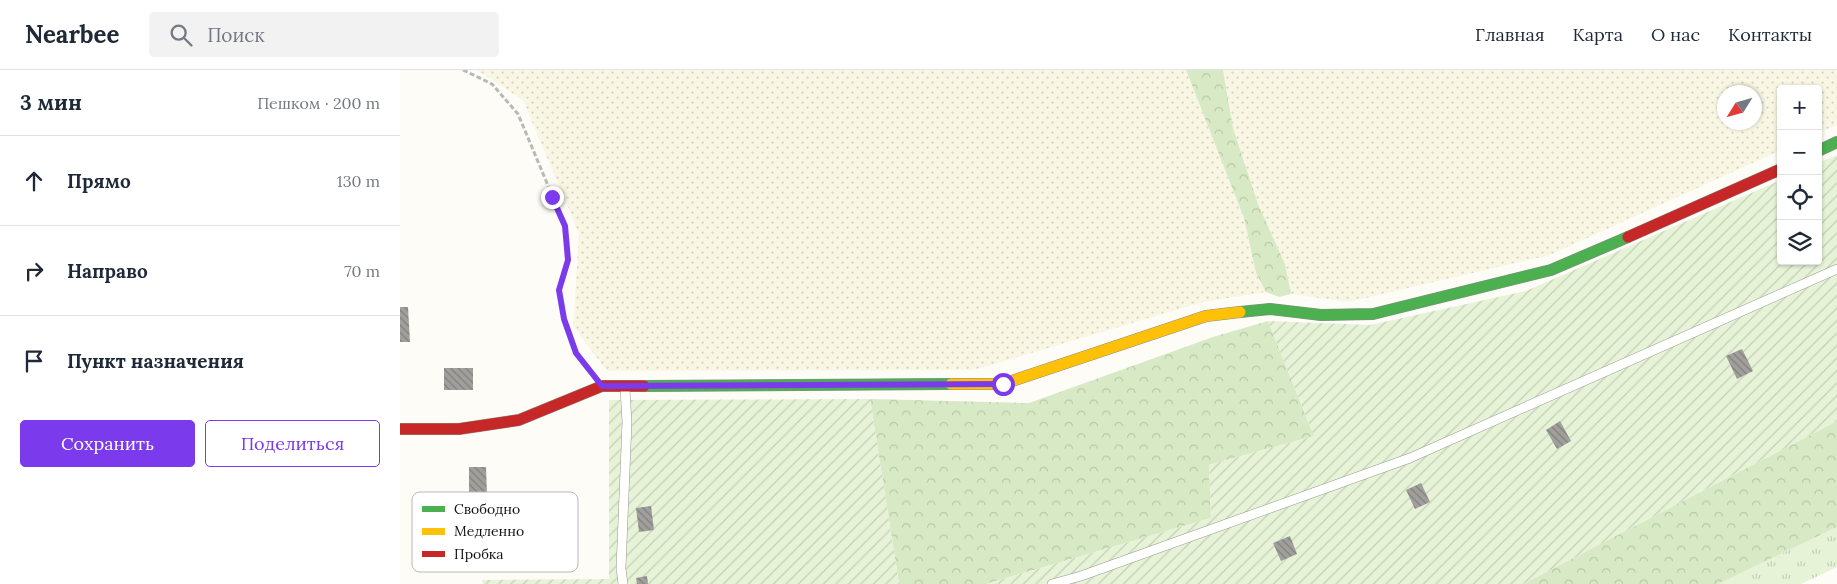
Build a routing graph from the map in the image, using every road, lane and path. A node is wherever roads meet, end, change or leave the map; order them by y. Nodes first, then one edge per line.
1 (464, 70) edge
2 (1837, 142) edge
3 (1822, 149) edge
4 (1777, 171) edge
5 (1837, 269) edge
6 (602, 386) junction
7 (624, 386) junction
8 (400, 428) edge
9 (623, 584) edge
10 (1052, 584) edge

1 - 6 path
2 - 3 street
4 - 7 street
5 - 10 lane
6 - 7 street
6 - 8 street
7 - 9 lane

